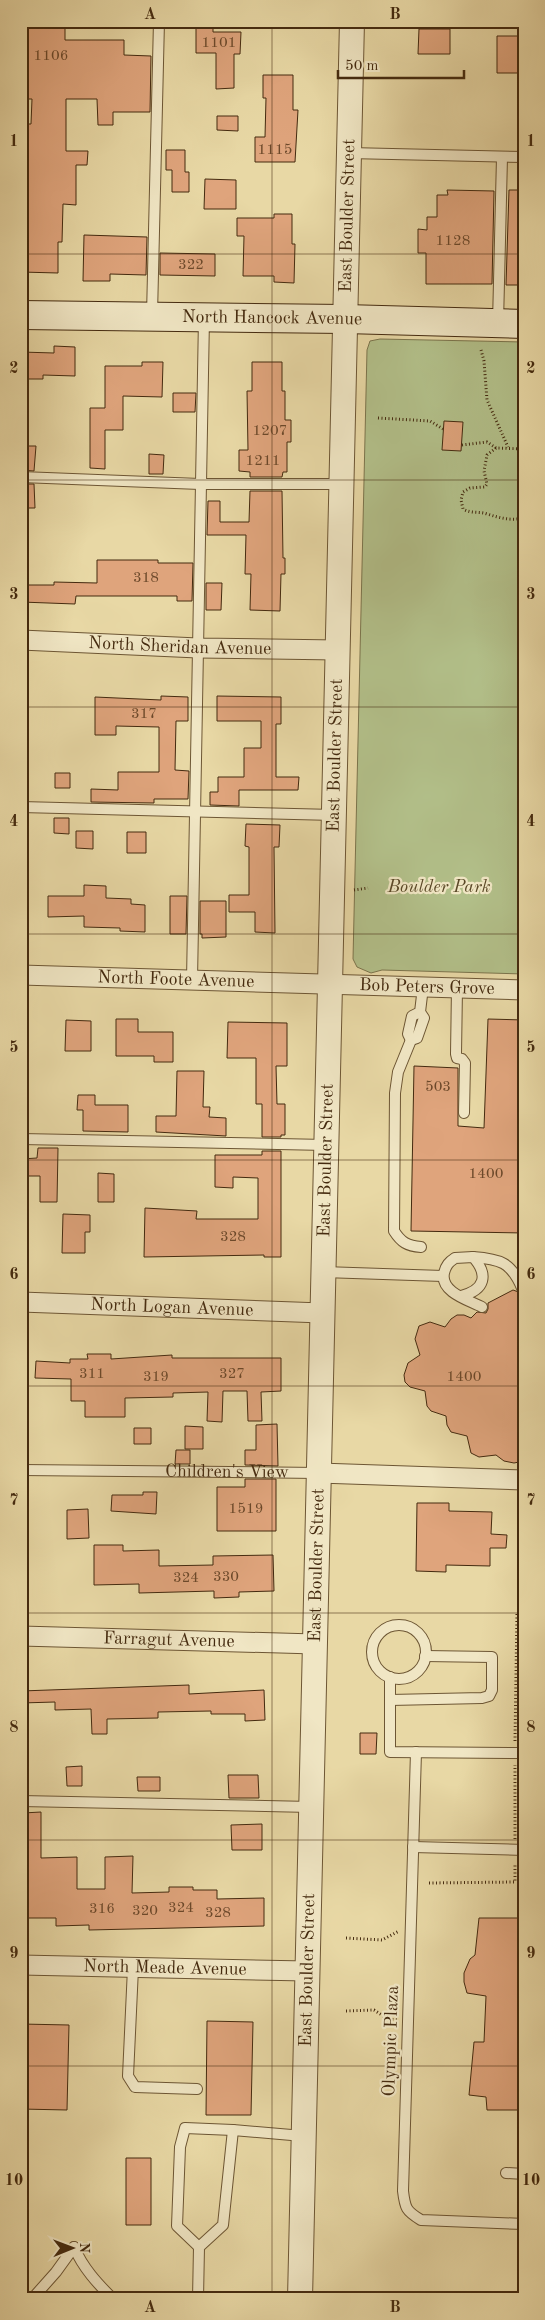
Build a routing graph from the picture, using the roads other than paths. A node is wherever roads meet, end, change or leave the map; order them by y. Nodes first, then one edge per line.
1 (159, 21) edge
2 (352, 21) edge
3 (349, 153) junction
4 (502, 157) junction
5 (524, 157) edge
6 (21, 316) edge
7 (152, 317) junction
8 (204, 317) junction
9 (345, 319) junction
10 (511, 323) edge
11 (21, 477) edge
12 (200, 484) junction
13 (341, 484) junction
14 (21, 640) edge
15 (198, 648) junction
16 (337, 650) junction
17 (21, 807) edge
18 (196, 811) junction
19 (334, 815) junction
20 (21, 975) edge
21 (192, 980) junction
22 (330, 983) junction
23 (423, 987) junction
24 (457, 988) junction
25 (524, 990) edge
26 (464, 1113) dead end
27 (21, 1139) edge
28 (326, 1145) junction
29 (420, 1247) dead end
30 (473, 1257) junction
31 (323, 1272) junction
32 (443, 1276) junction
33 (522, 1288) dead end
34 (461, 1296) junction
35 (21, 1302) edge
36 (482, 1308) dead end
37 (322, 1313) junction
38 (21, 1470) edge
39 (318, 1473) junction
40 (524, 1480) edge
41 (21, 1636) edge
42 (315, 1644) junction
43 (425, 1656) junction
44 (390, 1677) junction
45 (390, 1700) junction
46 (416, 1752) junction
47 (520, 1753) edge
48 (21, 1801) edge
49 (311, 1807) junction
50 (413, 1847) junction
51 (519, 1850) edge
52 (21, 1965) edge
53 (133, 1968) junction
54 (307, 1971) junction
55 (197, 2090) dead end
56 (233, 2130) junction
57 (304, 2136) junction
58 (506, 2173) dead end
59 (524, 2174) edge
60 (524, 2224) edge
61 (199, 2248) junction
62 (32, 2299) edge
63 (113, 2299) edge
64 (198, 2299) edge
65 (300, 2299) edge

1 - 7 lane
2 - 3 street, East Boulder Street
3 - 4 lane
3 - 9 street, East Boulder Street
4 - 5 lane
4 - 10 lane
6 - 7 main road, North Hancock Avenue
7 - 8 main road, North Hancock Avenue
8 - 9 main road, North Hancock Avenue
8 - 12 lane
9 - 10 main road, North Hancock Avenue
9 - 13 street, East Boulder Street
11 - 12 lane
12 - 13 lane
12 - 15 lane
13 - 16 street, East Boulder Street
14 - 15 street, North Sheridan Avenue
15 - 16 street, North Sheridan Avenue
15 - 18 lane
16 - 19 street, East Boulder Street
17 - 18 lane
18 - 19 lane
18 - 21 lane
19 - 22 street, East Boulder Street
20 - 21 street, North Foote Avenue
21 - 22 street, North Foote Avenue
22 - 23 street, Bob Peters Grove
22 - 28 street, East Boulder Street
23 - 24 street, Bob Peters Grove
23 - 29 lane
24 - 25 street, Bob Peters Grove
24 - 26 lane
27 - 28 lane
28 - 31 street, East Boulder Street
30 - 32 lane
30 - 33 lane
30 - 34 lane
31 - 32 lane
31 - 37 street, East Boulder Street
32 - 34 lane
34 - 36 lane
35 - 37 street, North Logan Avenue
37 - 39 street, East Boulder Street
38 - 39 lane, Children's View
39 - 40 street, Children's View
39 - 42 street, East Boulder Street
41 - 42 street, Farragut Avenue
42 - 49 street, East Boulder Street
43 - 44 lane
43 - 44 lane
43 - 45 lane
44 - 45 lane
45 - 46 lane
46 - 47 lane
46 - 50 lane, Olympic Plaza
48 - 49 lane
49 - 54 street, East Boulder Street
50 - 51 lane
50 - 60 lane, Olympic Plaza
52 - 53 street, North Meade Avenue
53 - 54 street, North Meade Avenue
53 - 55 lane
54 - 57 street, East Boulder Street
56 - 57 lane
56 - 61 lane
56 - 61 lane
57 - 65 street, East Boulder Street
58 - 59 lane
61 - 64 lane
62 - 63 lane

